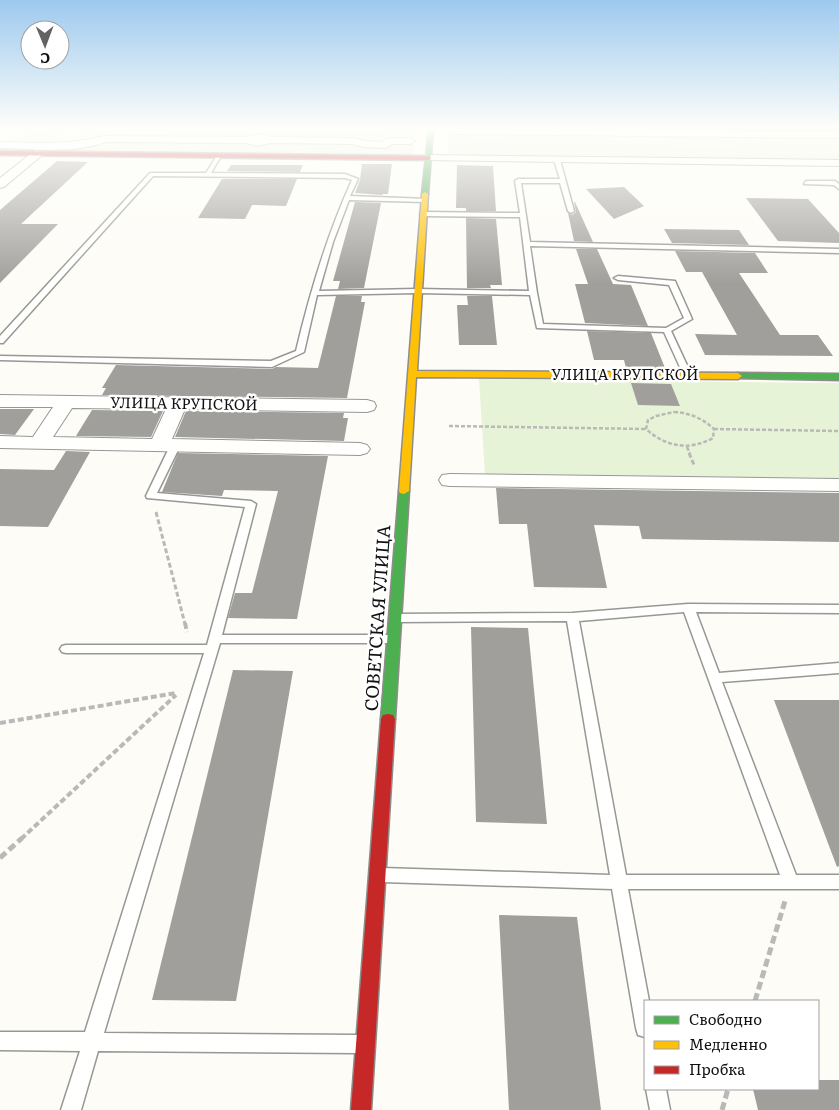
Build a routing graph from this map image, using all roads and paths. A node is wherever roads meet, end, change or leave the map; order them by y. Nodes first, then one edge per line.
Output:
1 (146, 181) edge
2 (353, 181) edge
3 (426, 181) edge
4 (562, 181) joint
5 (806, 183) dead end
6 (839, 187) edge
7 (346, 198) junction
8 (424, 200) junction
9 (571, 211) dead end
10 (423, 214) junction
11 (523, 215) junction
12 (527, 244) junction
13 (839, 251) edge
14 (618, 278) dead end
15 (417, 291) junction
16 (313, 293) junction
17 (533, 293) junction
18 (667, 330) junction
19 (0, 341) edge
20 (0, 358) edge
21 (412, 374) junction
22 (688, 376) junction
23 (839, 377) edge
24 (0, 401) edge
25 (66, 402) junction
26 (178, 404) junction
27 (367, 406) dead end
28 (449, 426) dead end
29 (646, 429) junction
30 (714, 429) junction
31 (839, 431) edge
32 (0, 442) edge
33 (39, 443) junction
34 (167, 446) junction
35 (360, 450) dead end
36 (450, 480) dead end
37 (839, 485) edge
38 (151, 496) junction
39 (688, 608) junction
40 (839, 609) edge
41 (572, 617) junction
42 (395, 618) junction
43 (394, 639) junction
44 (213, 644) junction
45 (66, 649) dead end
46 (192, 649) junction
47 (839, 668) edge
48 (713, 678) junction
49 (0, 724) edge
50 (0, 858) edge
51 (378, 875) junction
52 (619, 882) junction
53 (791, 882) junction
54 (839, 882) edge
55 (755, 1000) edge
56 (644, 1022) edge
57 (0, 1041) edge
58 (92, 1042) junction
59 (366, 1044) junction
60 (656, 1090) edge
61 (728, 1090) edge
62 (71, 1110) edge
63 (361, 1110) edge
64 (660, 1110) edge
65 (722, 1110) edge

1 - 19 lane
2 - 7 lane
3 - 8 main road, СОВЕТСКАЯ УЛИЦА
4 - 9 lane
4 - 11 lane
5 - 6 lane
7 - 8 lane
7 - 16 lane
8 - 10 main road, СОВЕТСКАЯ УЛИЦА
10 - 11 lane
10 - 15 main road, СОВЕТСКАЯ УЛИЦА
11 - 12 lane
12 - 13 lane
12 - 17 lane
14 - 18 lane
15 - 16 lane
15 - 17 lane
15 - 21 main road, СОВЕТСКАЯ УЛИЦА
16 - 20 lane
17 - 18 lane
18 - 22 lane
21 - 22 main road, УЛИЦА КРУПСКОЙ
21 - 42 main road, СОВЕТСКАЯ УЛИЦА
22 - 23 main road, УЛИЦА КРУПСКОЙ
24 - 25 street, УЛИЦА КРУПСКОЙ
25 - 26 street, УЛИЦА КРУПСКОЙ
25 - 33 street
26 - 27 street, УЛИЦА КРУПСКОЙ
26 - 34 street
28 - 29 path
29 - 30 path
29 - 30 path
30 - 31 path
32 - 33 street
33 - 34 street
34 - 35 street
34 - 38 lane
36 - 37 street
38 - 44 lane
38 - 46 path
39 - 40 lane
39 - 41 lane
39 - 48 lane
41 - 42 lane
41 - 52 lane
42 - 43 main road, СОВЕТСКАЯ УЛИЦА
43 - 44 lane
43 - 51 main road, СОВЕТСКАЯ УЛИЦА
44 - 46 lane
44 - 58 lane
45 - 46 lane
47 - 48 lane
48 - 53 lane
49 - 50 path
51 - 52 lane
51 - 59 main road, СОВЕТСКАЯ УЛИЦА
52 - 53 lane
52 - 56 lane
53 - 54 lane
53 - 55 path
57 - 58 lane
58 - 59 lane
58 - 62 lane
59 - 63 main road, СОВЕТСКАЯ УЛИЦА
60 - 64 lane
61 - 65 path

